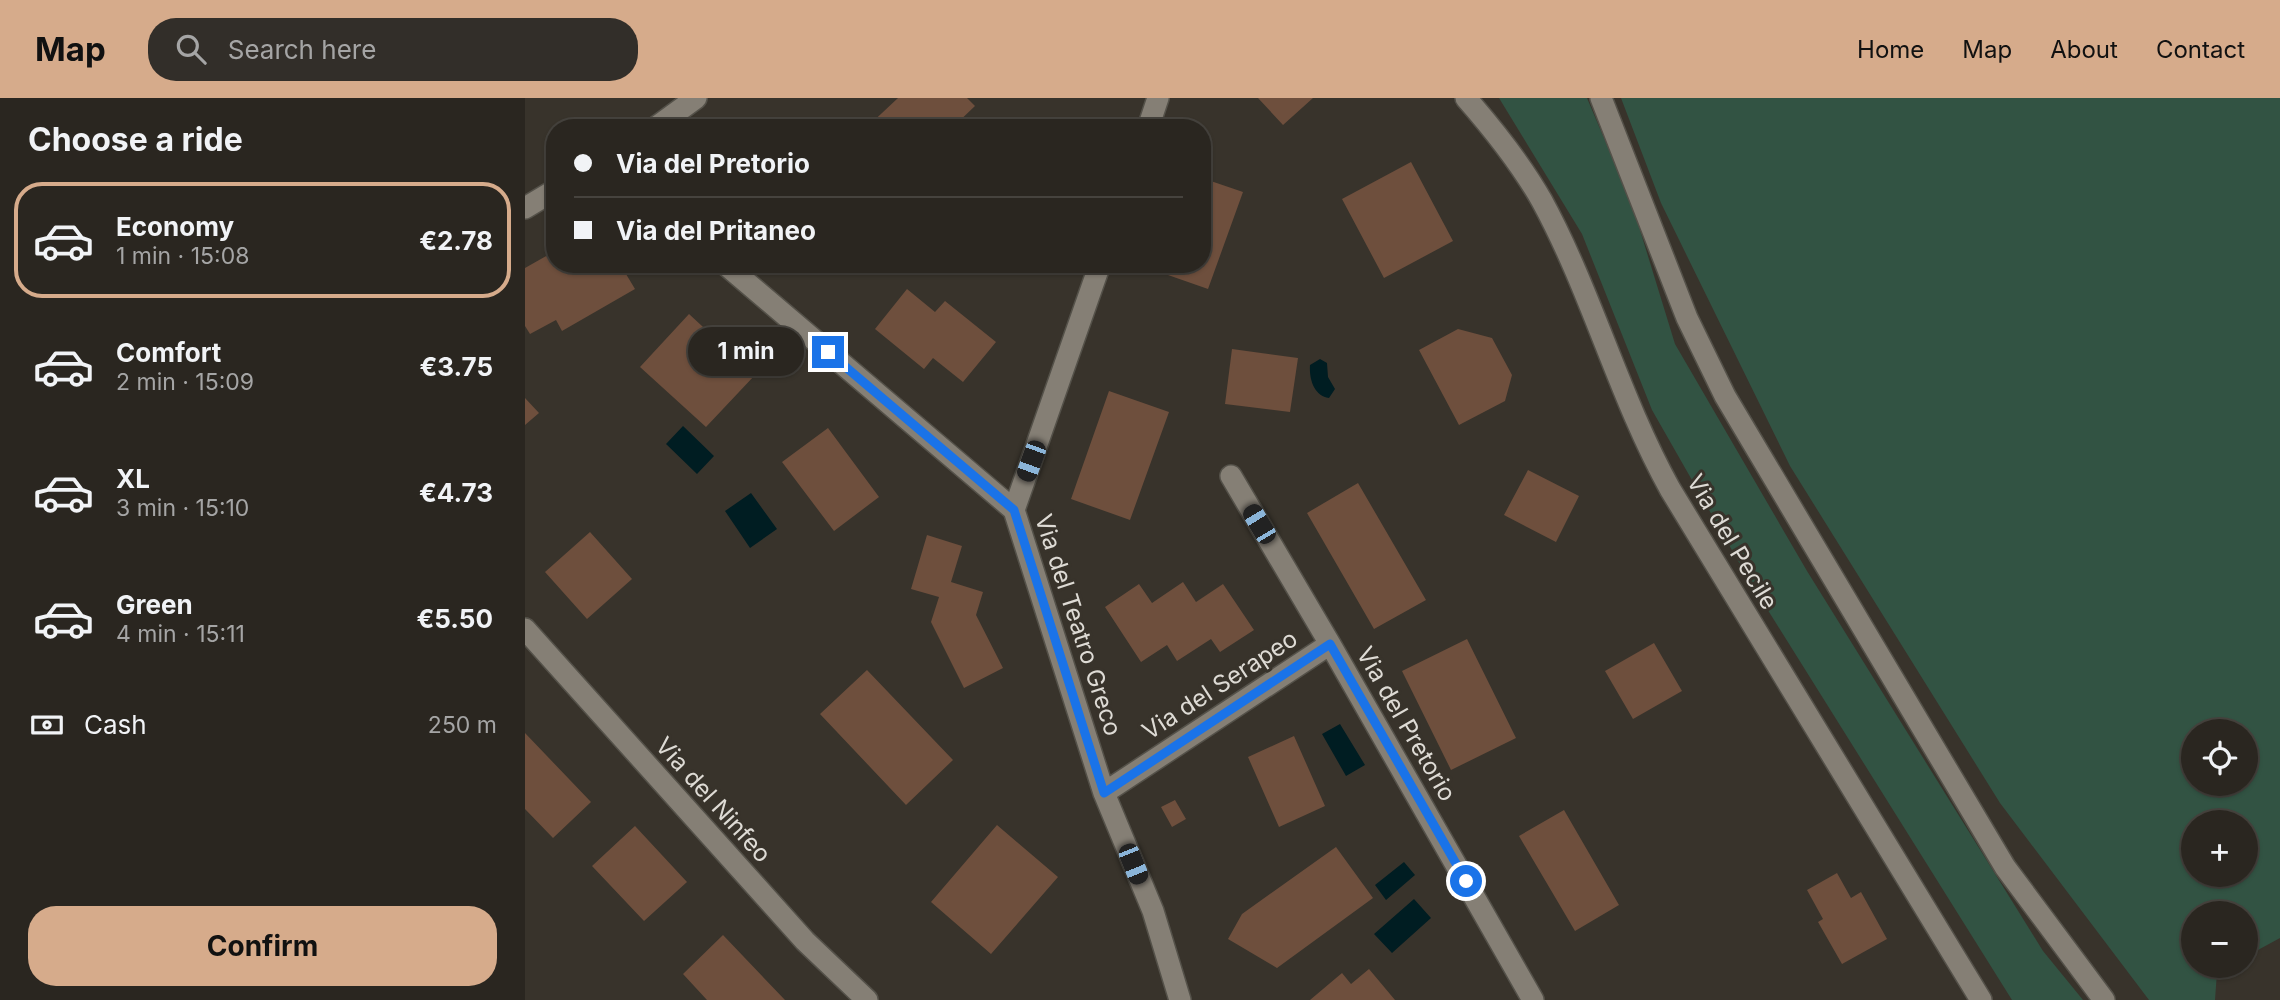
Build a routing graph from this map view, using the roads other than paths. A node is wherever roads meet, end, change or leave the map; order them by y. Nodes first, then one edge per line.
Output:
1 (696, 98) edge
2 (1158, 98) edge
3 (1466, 98) edge
4 (1601, 98) edge
5 (667, 119) edge
6 (1151, 119) edge
7 (546, 195) edge
8 (525, 208) edge
9 (736, 273) edge
10 (1097, 273) edge
11 (1231, 477) dead end
12 (1014, 510) junction
13 (525, 629) edge
14 (1330, 644) junction
15 (1104, 793) junction
16 (867, 1000) edge
17 (1180, 1000) edge
18 (1533, 1000) edge
19 (1981, 1000) edge
20 (2104, 1000) edge

1 - 5 street
2 - 6 street
3 - 19 street, Via del Pecile
4 - 20 street
7 - 8 street
9 - 12 street
10 - 12 street, Via del Teatro Greco
11 - 14 street, Via del Pretorio
12 - 15 street, Via del Teatro Greco
13 - 16 street, Via del Ninfeo
14 - 15 street, Via del Serapeo
14 - 18 street, Via del Pretorio
15 - 17 street, Via del Teatro Greco

